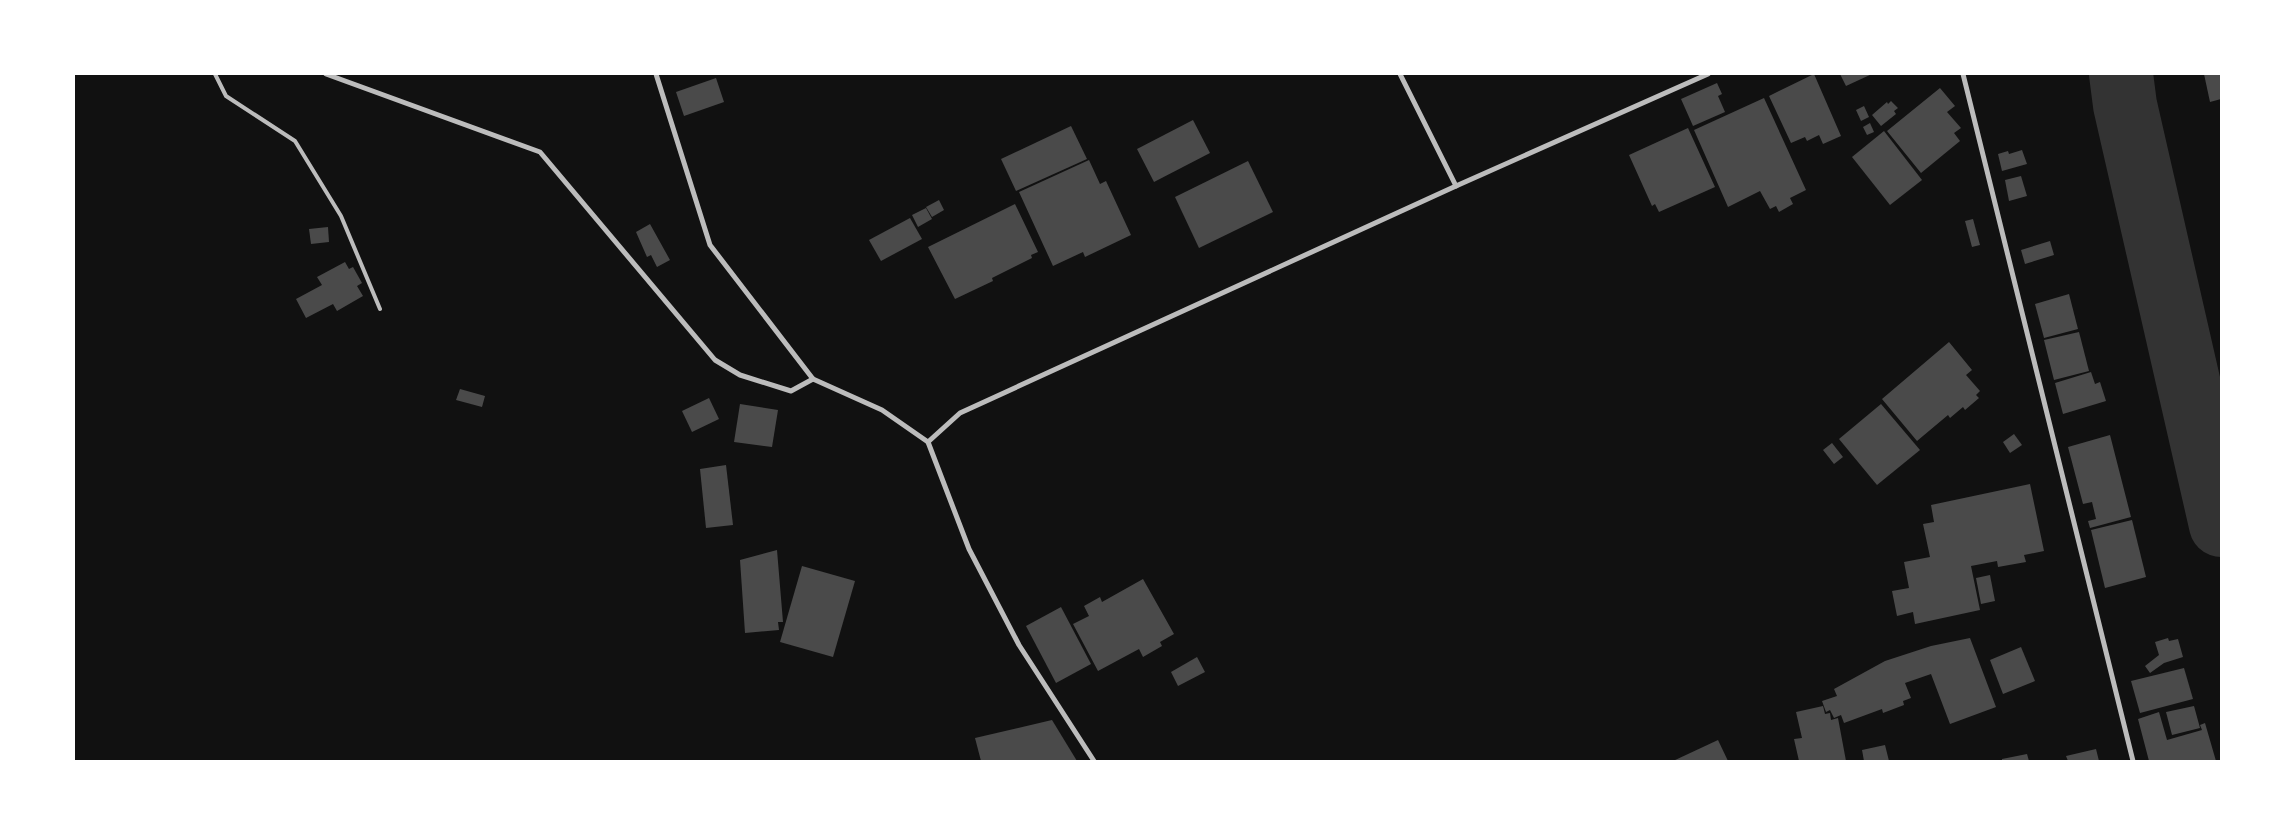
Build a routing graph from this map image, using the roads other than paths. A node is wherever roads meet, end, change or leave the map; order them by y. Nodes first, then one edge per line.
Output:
1 (215, 74) edge
2 (326, 74) edge
3 (656, 74) edge
4 (1400, 74) edge
5 (1708, 74) edge
6 (1962, 74) edge
7 (1456, 186) junction
8 (380, 309) dead end
9 (813, 379) junction
10 (928, 442) junction
11 (1094, 761) edge
12 (2133, 761) edge

1 - 8 lane
2 - 9 street
3 - 9 street
4 - 7 street
5 - 7 street
6 - 12 street
7 - 10 street
9 - 10 street
10 - 11 street

